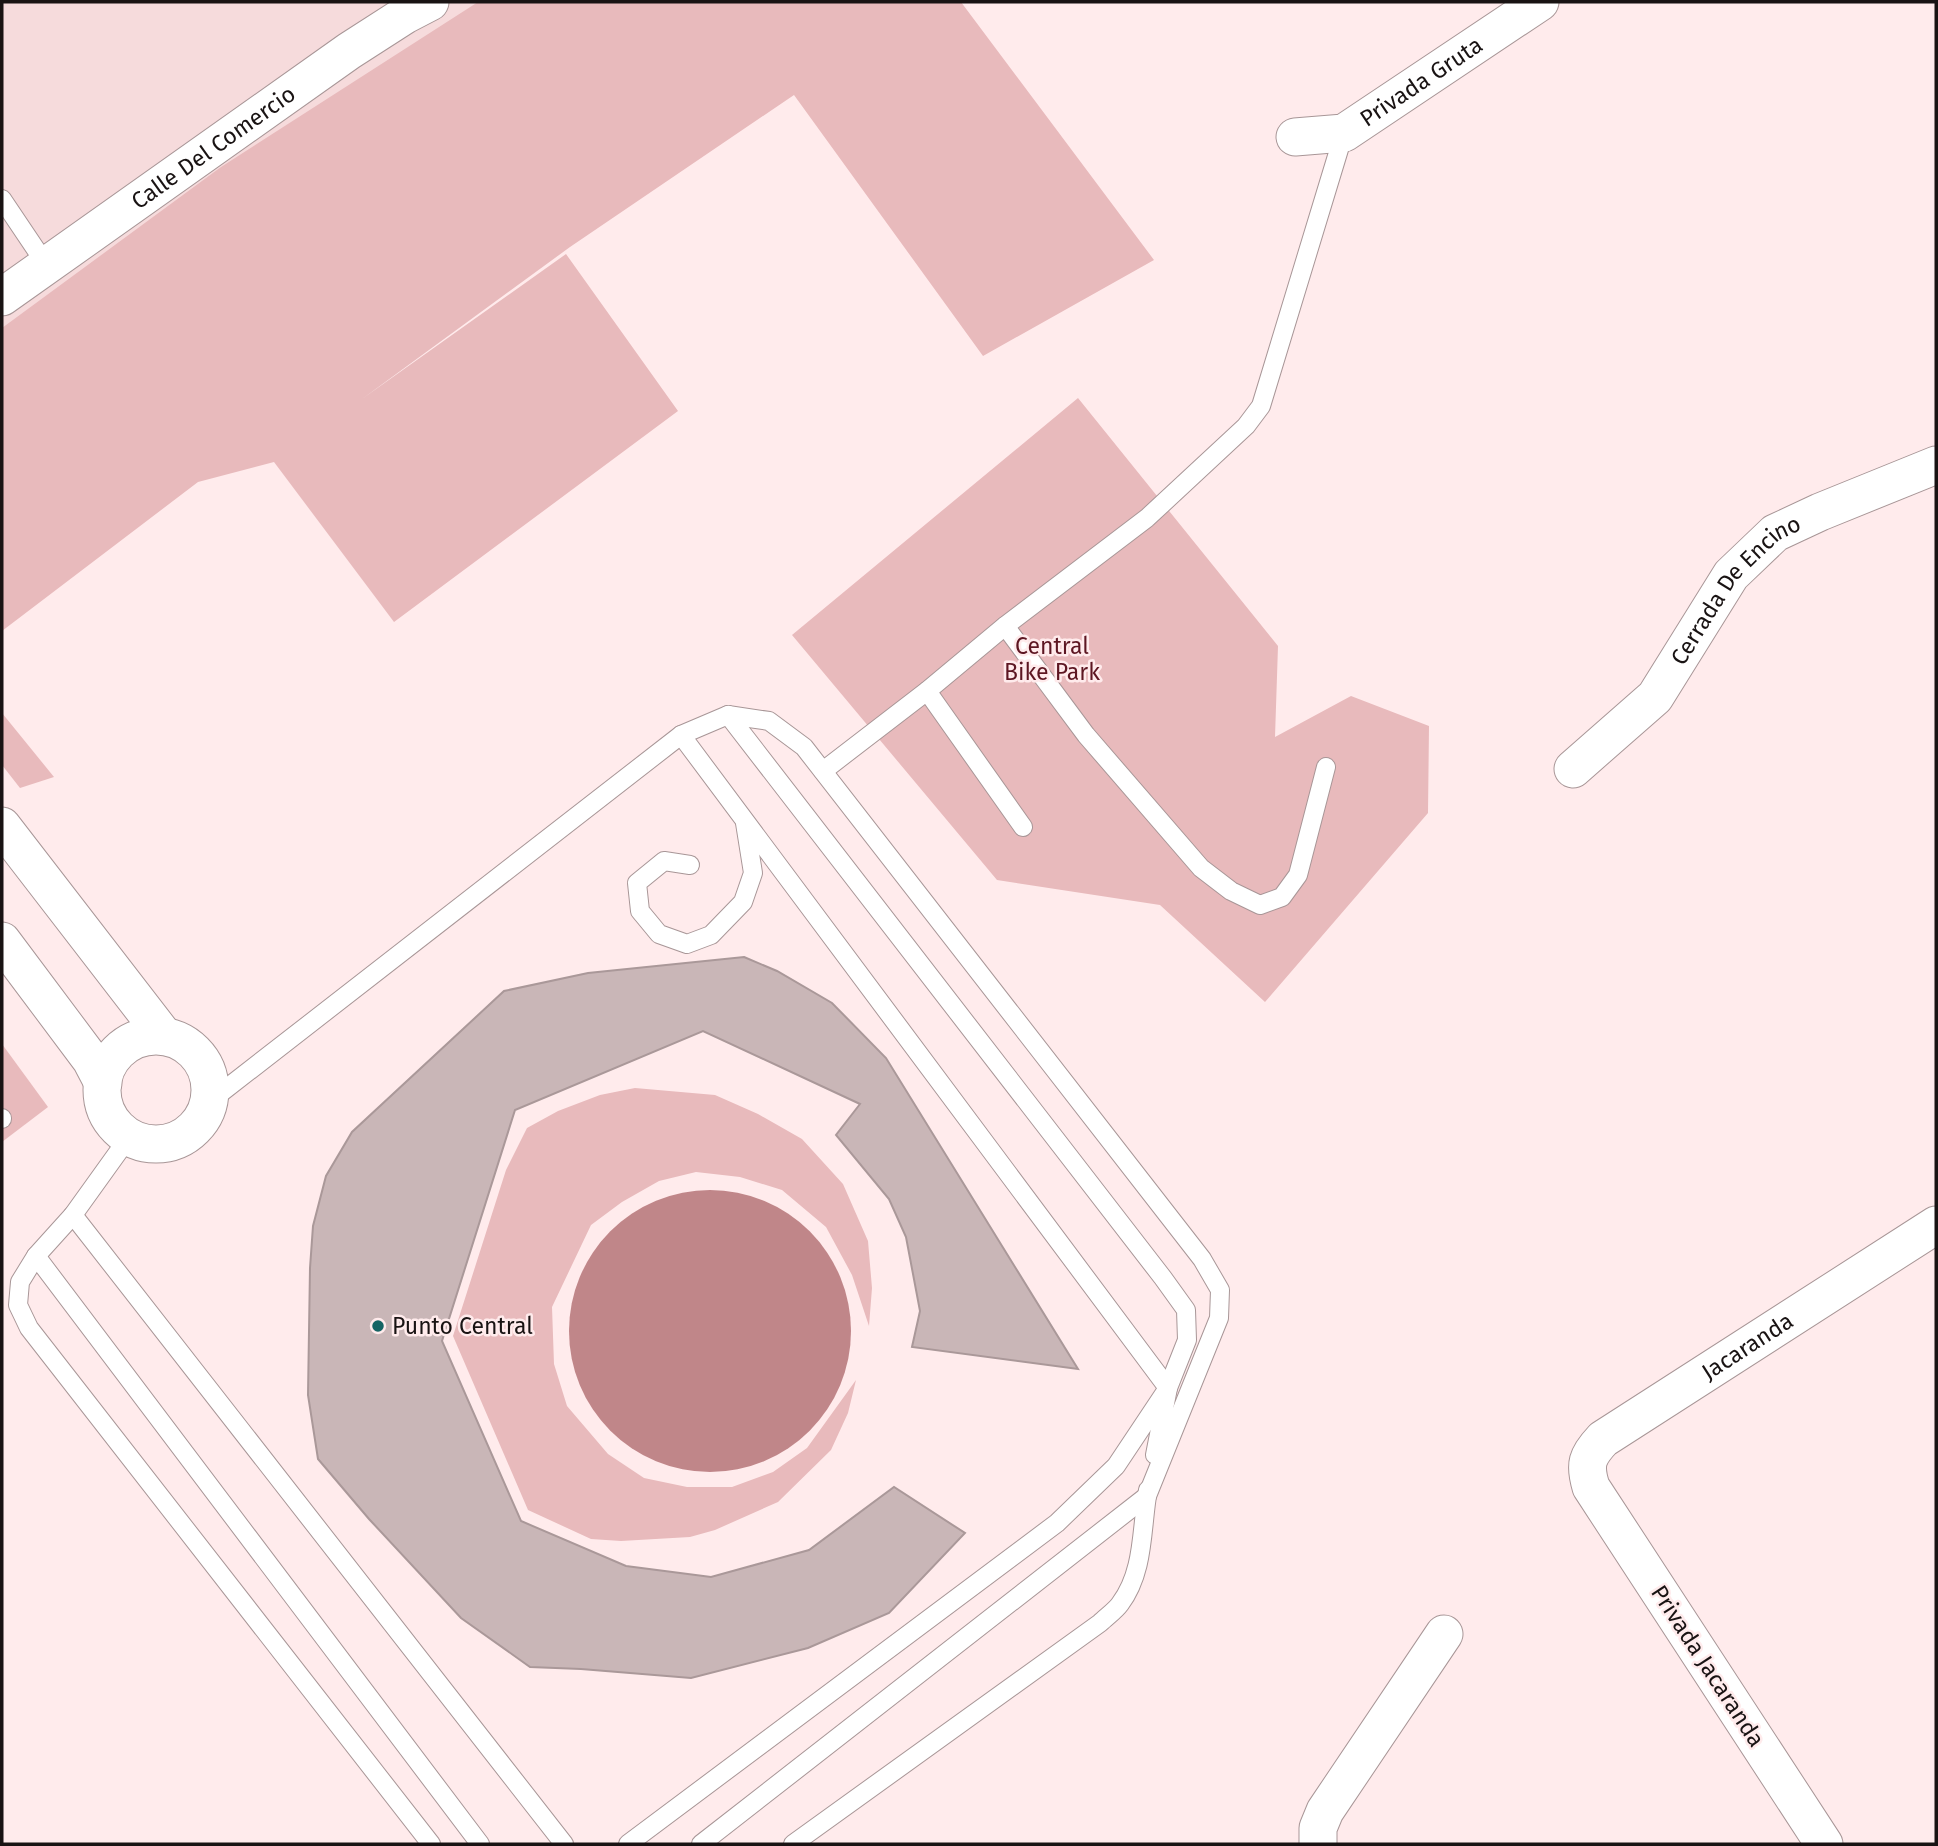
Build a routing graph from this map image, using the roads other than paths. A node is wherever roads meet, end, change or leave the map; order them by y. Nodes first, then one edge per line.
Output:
1 (1540, 2) edge
2 (411, 6) edge
3 (1344, 133) junction
4 (1295, 137) dead end
5 (2, 199) edge
6 (47, 266) junction
7 (2, 297) edge
8 (1936, 465) edge
9 (1005, 626) junction
10 (927, 691) junction
11 (727, 715) junction
12 (681, 735) junction
13 (1326, 767) dead end
14 (1573, 769) dead end
15 (823, 771) junction
16 (745, 820) junction
17 (2, 826) edge
18 (1023, 827) dead end
19 (690, 865) dead end
20 (2, 941) edge
21 (164, 1036) junction
22 (103, 1083) junction
23 (209, 1102) junction
24 (129, 1137) junction
25 (74, 1215) junction
26 (1936, 1225) edge
27 (36, 1256) junction
28 (1168, 1388) junction
29 (1591, 1487) joint
30 (1147, 1496) junction
31 (1444, 1634) dead end
32 (431, 1844) edge
33 (480, 1844) edge
34 (564, 1844) edge
35 (628, 1844) edge
36 (701, 1844) edge
37 (793, 1844) edge
38 (1318, 1844) edge
39 (1824, 1844) edge

1 - 3 street, Privada Gruta
2 - 6 street, Calle Del Comercio
3 - 4 street, Privada Gruta
3 - 9 lane
5 - 6 lane
6 - 7 street, Calle Del Comercio
8 - 14 street, Cerrada De Encino
9 - 10 lane
9 - 13 lane
10 - 15 lane
10 - 18 lane
11 - 12 lane
11 - 15 lane
11 - 28 lane
12 - 16 lane
12 - 23 lane
15 - 30 lane
16 - 19 lane
16 - 28 lane
17 - 21 street
20 - 22 street
21 - 22 street
21 - 23 street
22 - 24 street
23 - 24 street
24 - 25 lane
25 - 27 lane
25 - 34 lane
26 - 29 street, Jacaranda
27 - 32 lane
27 - 33 lane
28 - 30 lane
28 - 35 lane
29 - 39 street, Privada Jacaranda
30 - 36 lane
30 - 37 lane
31 - 38 street

